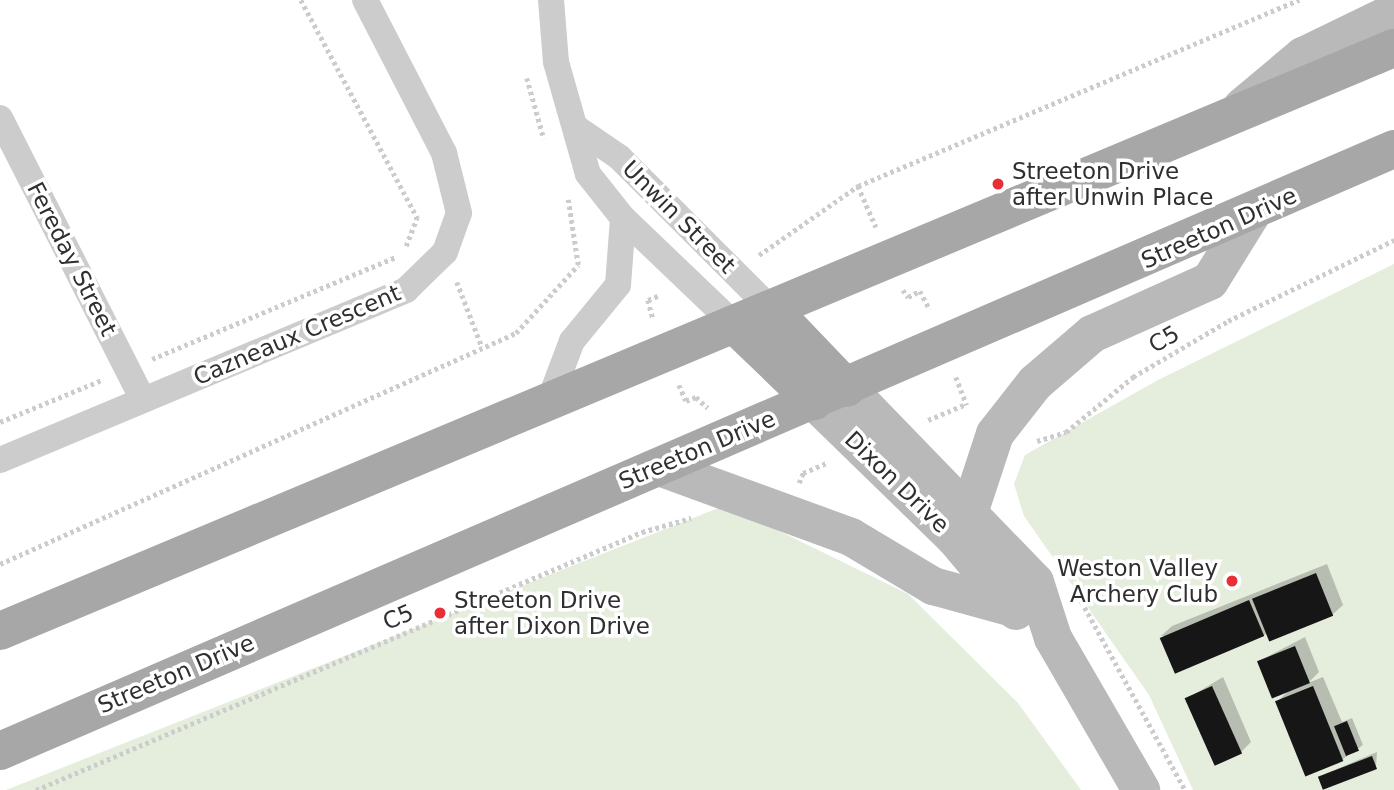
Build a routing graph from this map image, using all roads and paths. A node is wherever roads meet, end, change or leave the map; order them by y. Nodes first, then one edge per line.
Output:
1 (301, 0) edge
2 (365, 0) edge
3 (551, 0) edge
4 (1299, 0) edge
5 (1394, 12) edge
6 (1394, 48) edge
7 (0, 118) edge
8 (1230, 118) junction
9 (578, 129) junction
10 (1394, 149) edge
11 (1251, 215) junction
12 (417, 218) junction
13 (623, 218) junction
14 (1394, 240) edge
15 (445, 253) junction
16 (760, 255) dead end
17 (578, 265) dead end
18 (900, 285) dead end
19 (648, 300) dead end
20 (928, 306) dead end
21 (774, 312) junction
22 (655, 326) dead end
23 (737, 327) junction
24 (482, 347) junction
25 (127, 369) junction
26 (681, 389) dead end
27 (831, 394) junction
28 (143, 400) junction
29 (966, 404) dead end
30 (705, 405) dead end
31 (547, 407) junction
32 (0, 422) edge
33 (995, 434) junction
34 (0, 460) edge
35 (659, 467) junction
36 (970, 510) junction
37 (702, 518) dead end
38 (0, 564) edge
39 (1069, 583) dead end
40 (1010, 607) junction
41 (0, 631) edge
42 (1053, 638) junction
43 (0, 751) edge
44 (36, 790) edge
45 (1141, 790) edge
46 (1185, 790) edge

1 - 12 path
2 - 15 street, Cazneaux Crescent
3 - 9 street, Unwin Street
4 - 16 path
5 - 8 main road
6 - 8 main road
7 - 25 street, Fereday Street
8 - 21 main road
9 - 13 street, Unwin Street
9 - 21 street, Unwin Street
10 - 11 main road, Streeton Drive
11 - 27 main road, Streeton Drive
11 - 33 main road
12 - 15 path
12 - 25 path
13 - 23 street, Unwin Street
13 - 31 street, Unwin Street
14 - 33 path, C5
15 - 24 path
15 - 28 street, Cazneaux Crescent
17 - 24 path
18 - 20 path
19 - 22 path
21 - 23 main road
21 - 27 main road, Dixon Drive
23 - 27 main road, Dixon Drive
23 - 31 main road
24 - 38 path
25 - 28 street, Fereday Street
25 - 32 path
26 - 30 path
27 - 35 main road, Streeton Drive
27 - 36 main road, Dixon Drive
27 - 40 main road, Dixon Drive
28 - 34 street, Cazneaux Crescent
29 - 33 path, C5
31 - 41 main road
33 - 36 main road
35 - 40 main road
35 - 43 main road, Streeton Drive
36 - 42 main road, Dixon Drive
37 - 44 path, C5
39 - 46 path
40 - 42 main road, Dixon Drive
42 - 45 main road, Dixon Drive

